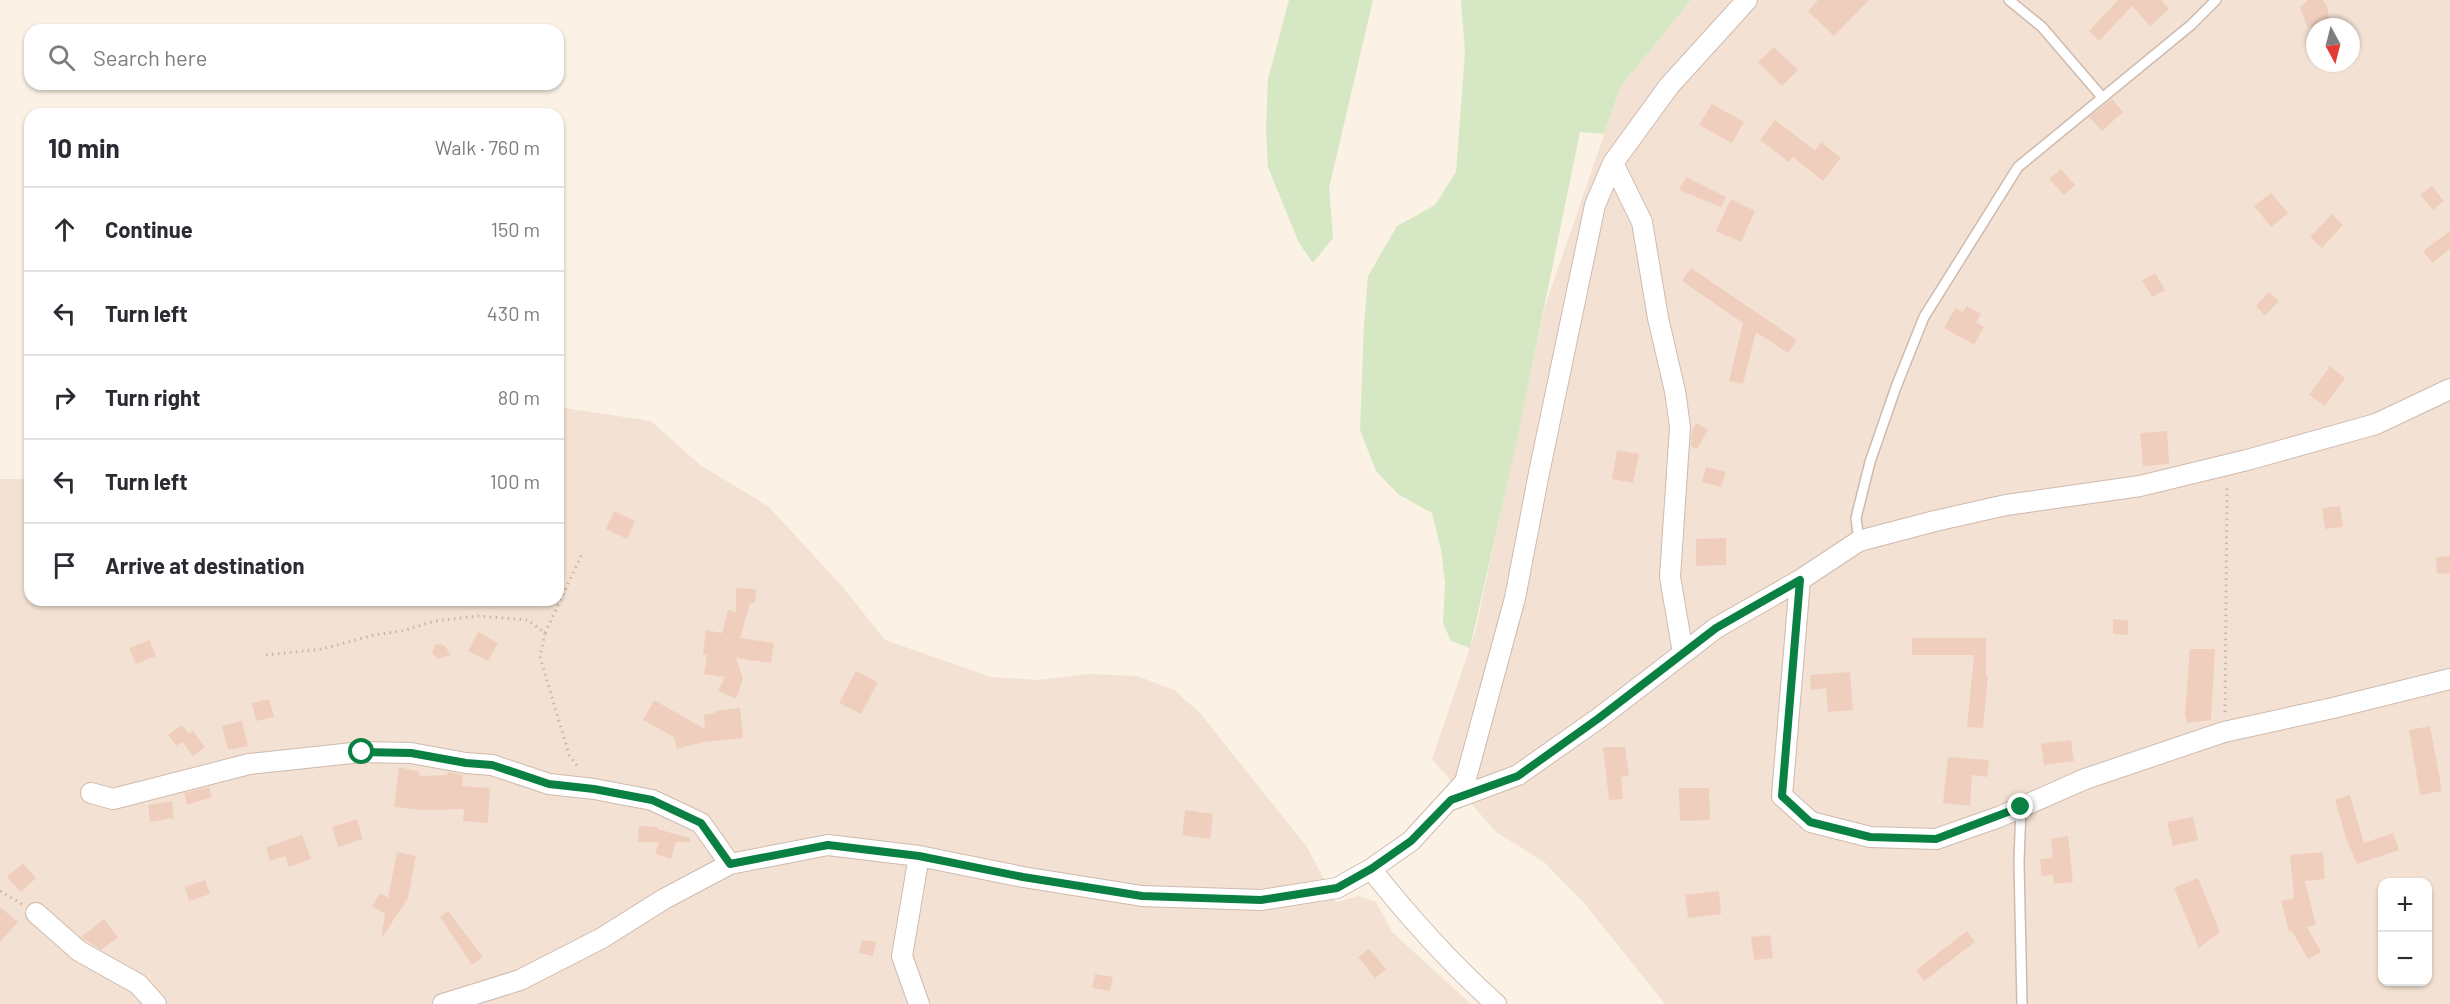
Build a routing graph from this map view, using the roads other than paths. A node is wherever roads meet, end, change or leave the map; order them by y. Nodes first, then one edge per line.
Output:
1 (1747, 0) edge
2 (2009, 0) edge
3 (2216, 0) edge
4 (2102, 97) junction
5 (1613, 163) junction
6 (2450, 389) edge
7 (1859, 541) junction
8 (1800, 580) junction
9 (1683, 653) junction
10 (2450, 679) edge
11 (91, 793) dead end
12 (1451, 800) junction
13 (2021, 807) junction
14 (919, 856) junction
15 (730, 864) junction
16 (1371, 869) junction
17 (36, 913) road end
18 (156, 1004) edge
19 (443, 1004) edge
20 (919, 1004) edge
21 (1496, 1004) edge
22 (2022, 1004) edge

1 - 5 street
2 - 4 lane
3 - 4 lane
4 - 7 lane
5 - 9 street
5 - 12 street
6 - 7 street
7 - 8 street
8 - 9 street
8 - 13 street
9 - 12 street
10 - 13 street
11 - 15 street
12 - 16 street
13 - 22 lane
14 - 15 street
14 - 16 street
14 - 20 street
15 - 19 street
16 - 21 street
17 - 18 street

